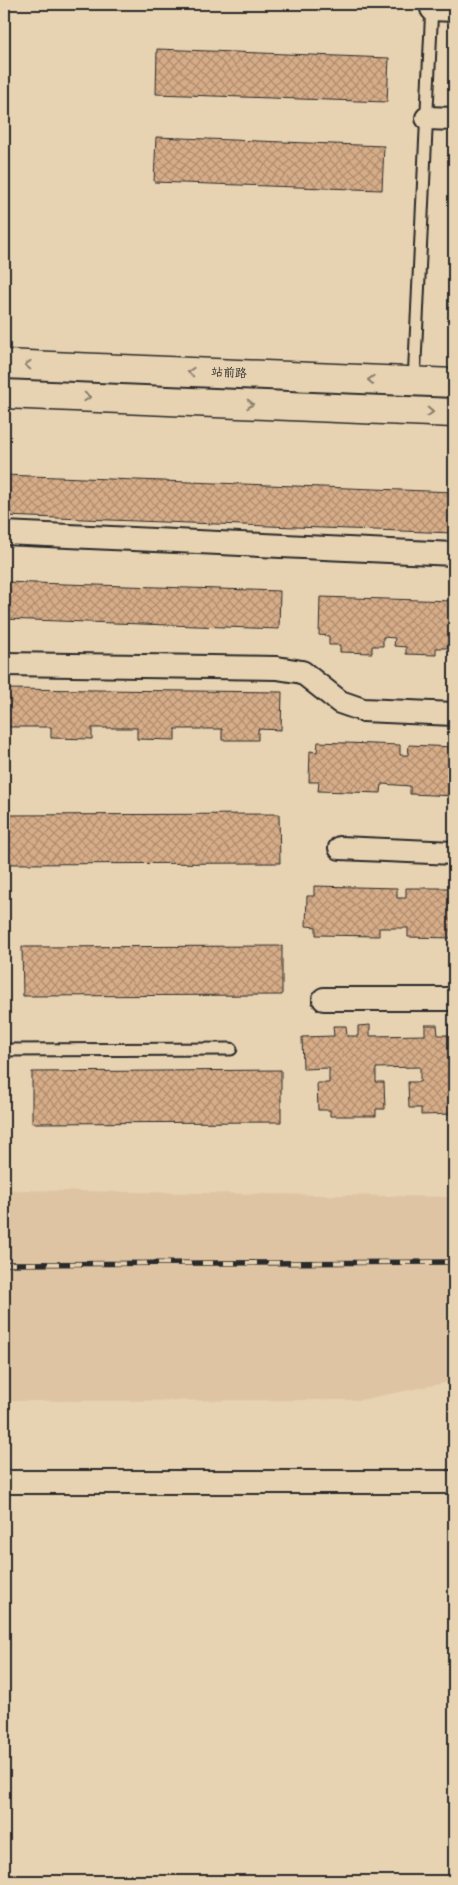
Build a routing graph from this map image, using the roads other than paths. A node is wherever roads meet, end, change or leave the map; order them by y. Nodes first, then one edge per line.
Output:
1 (432, 7) edge
2 (454, 10) edge
3 (427, 118) junction
4 (454, 118) edge
5 (4, 364) edge
6 (414, 382) junction
7 (454, 383) edge
8 (4, 394) edge
9 (454, 413) edge
10 (4, 533) edge
11 (454, 554) edge
12 (4, 664) edge
13 (454, 714) edge
14 (340, 848) dead end
15 (454, 854) edge
16 (324, 999) dead end
17 (454, 999) edge
18 (231, 1049) dead end
19 (4, 1050) edge
20 (4, 1482) edge
21 (454, 1482) edge

1 - 2 street
1 - 3 lane
3 - 4 street
3 - 6 lane
6 -> 5 street, 站前路
6 - 7 street, 站前路
8 -> 9 street
10 - 11 street
12 - 13 street
14 - 15 street
16 - 17 street
18 - 19 lane
20 - 21 street

